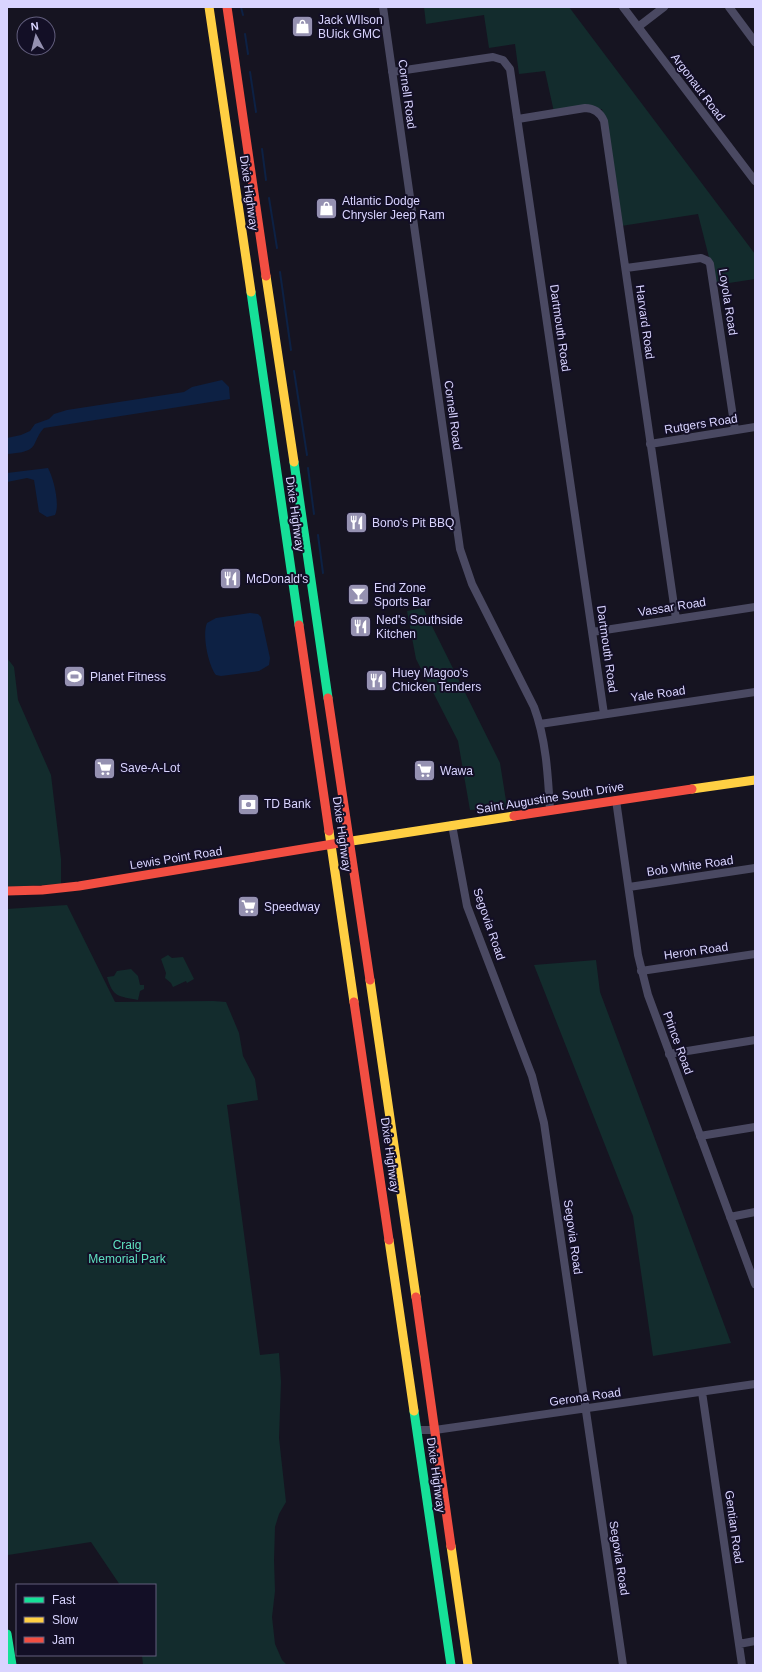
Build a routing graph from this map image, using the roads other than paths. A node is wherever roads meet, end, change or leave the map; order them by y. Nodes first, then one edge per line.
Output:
1 (210, 7) edge
2 (227, 7) edge
3 (383, 7) edge
4 (623, 7) edge
5 (664, 7) edge
6 (729, 7) edge
7 (638, 27) junction
8 (230, 28) junction
9 (213, 30) junction
10 (755, 42) edge
11 (392, 72) junction
12 (518, 119) junction
13 (755, 181) edge
14 (256, 201) junction
15 (238, 204) junction
16 (626, 268) junction
17 (755, 427) edge
18 (735, 430) junction
19 (650, 444) junction
20 (294, 527) junction
21 (755, 607) edge
22 (676, 619) junction
23 (592, 632) junction
24 (755, 692) edge
25 (604, 714) junction
26 (540, 724) junction
27 (755, 780) edge
28 (616, 800) junction
29 (550, 810) junction
30 (452, 825) junction
31 (348, 842) junction
32 (331, 844) junction
33 (755, 868) edge
34 (629, 887) junction
35 (7, 891) edge
36 (755, 954) edge
37 (641, 971) junction
38 (755, 1040) edge
39 (669, 1054) junction
40 (755, 1127) edge
41 (700, 1136) junction
42 (394, 1150) junction
43 (377, 1152) junction
44 (755, 1212) edge
45 (730, 1216) junction
46 (755, 1284) edge
47 (755, 1384) edge
48 (702, 1392) junction
49 (585, 1408) junction
50 (418, 1430) junction
51 (435, 1430) junction
52 (459, 1607) junction
53 (443, 1608) junction
54 (7, 1634) edge
55 (755, 1641) edge
56 (738, 1644) junction
57 (12, 1665) edge
58 (451, 1665) edge
59 (468, 1665) edge
60 (623, 1665) edge
61 (742, 1665) edge

1 - 9 main road, Dixie Highway
2 - 8 main road, Dixie Highway
3 - 11 street, Cornell Road
4 - 7 street, Argonaut Road
5 - 7 street
6 - 10 street
7 - 13 street, Argonaut Road
8 - 9 main road
8 - 14 main road, Dixie Highway
9 - 15 main road, Dixie Highway
11 - 12 street, Dartmouth Road
11 - 26 street, Cornell Road
12 - 16 street, Harvard Road
12 - 23 street, Dartmouth Road
14 - 15 street
14 - 20 main road, Dixie Highway
15 - 20 main road, Dixie Highway
16 - 18 street, Loyola Road
16 - 19 street, Harvard Road
17 - 18 street, Rutgers Road
18 - 19 street, Rutgers Road
19 - 22 street, Harvard Road
20 - 31 main road, Dixie Highway
20 - 32 main road, Dixie Highway
21 - 22 street, Vassar Road
22 - 23 street, Vassar Road
23 - 25 street, Dartmouth Road
24 - 25 street, Yale Road
25 - 26 street, Yale Road
26 - 29 street, Cornell Road
27 - 28 main road, Saint Augustine South Drive
28 - 29 main road, Saint Augustine South Drive
28 - 34 street, Prince Road
29 - 30 main road, Saint Augustine South Drive
30 - 31 main road, Saint Augustine South Drive
30 - 49 street, Segovia Road
31 - 32 main road, Lewis Point Road
31 - 42 main road, Dixie Highway
32 - 35 main road, Lewis Point Road
32 - 43 main road, Dixie Highway
33 - 34 street, Bob White Road
34 - 37 street, Prince Road
36 - 37 street, Heron Road
37 - 39 street, Prince Road
38 - 39 street
39 - 41 street, Prince Road
40 - 41 street
41 - 45 street, Prince Road
42 - 43 main road
42 - 51 main road, Dixie Highway
43 - 50 main road, Dixie Highway
44 - 45 street
45 - 46 street, Prince Road
47 - 48 street, Gerona Road
48 - 49 street, Gerona Road
48 - 56 street, Gentian Road
49 - 51 street, Gerona Road
49 - 60 street, Segovia Road
50 - 51 street, Gerona Road
50 - 53 main road, Dixie Highway
51 - 52 main road, Dixie Highway
52 - 53 main road
52 - 59 main road, Dixie Highway
53 - 58 main road, Dixie Highway
54 - 57 main road
55 - 56 street
56 - 61 street, Gentian Road

